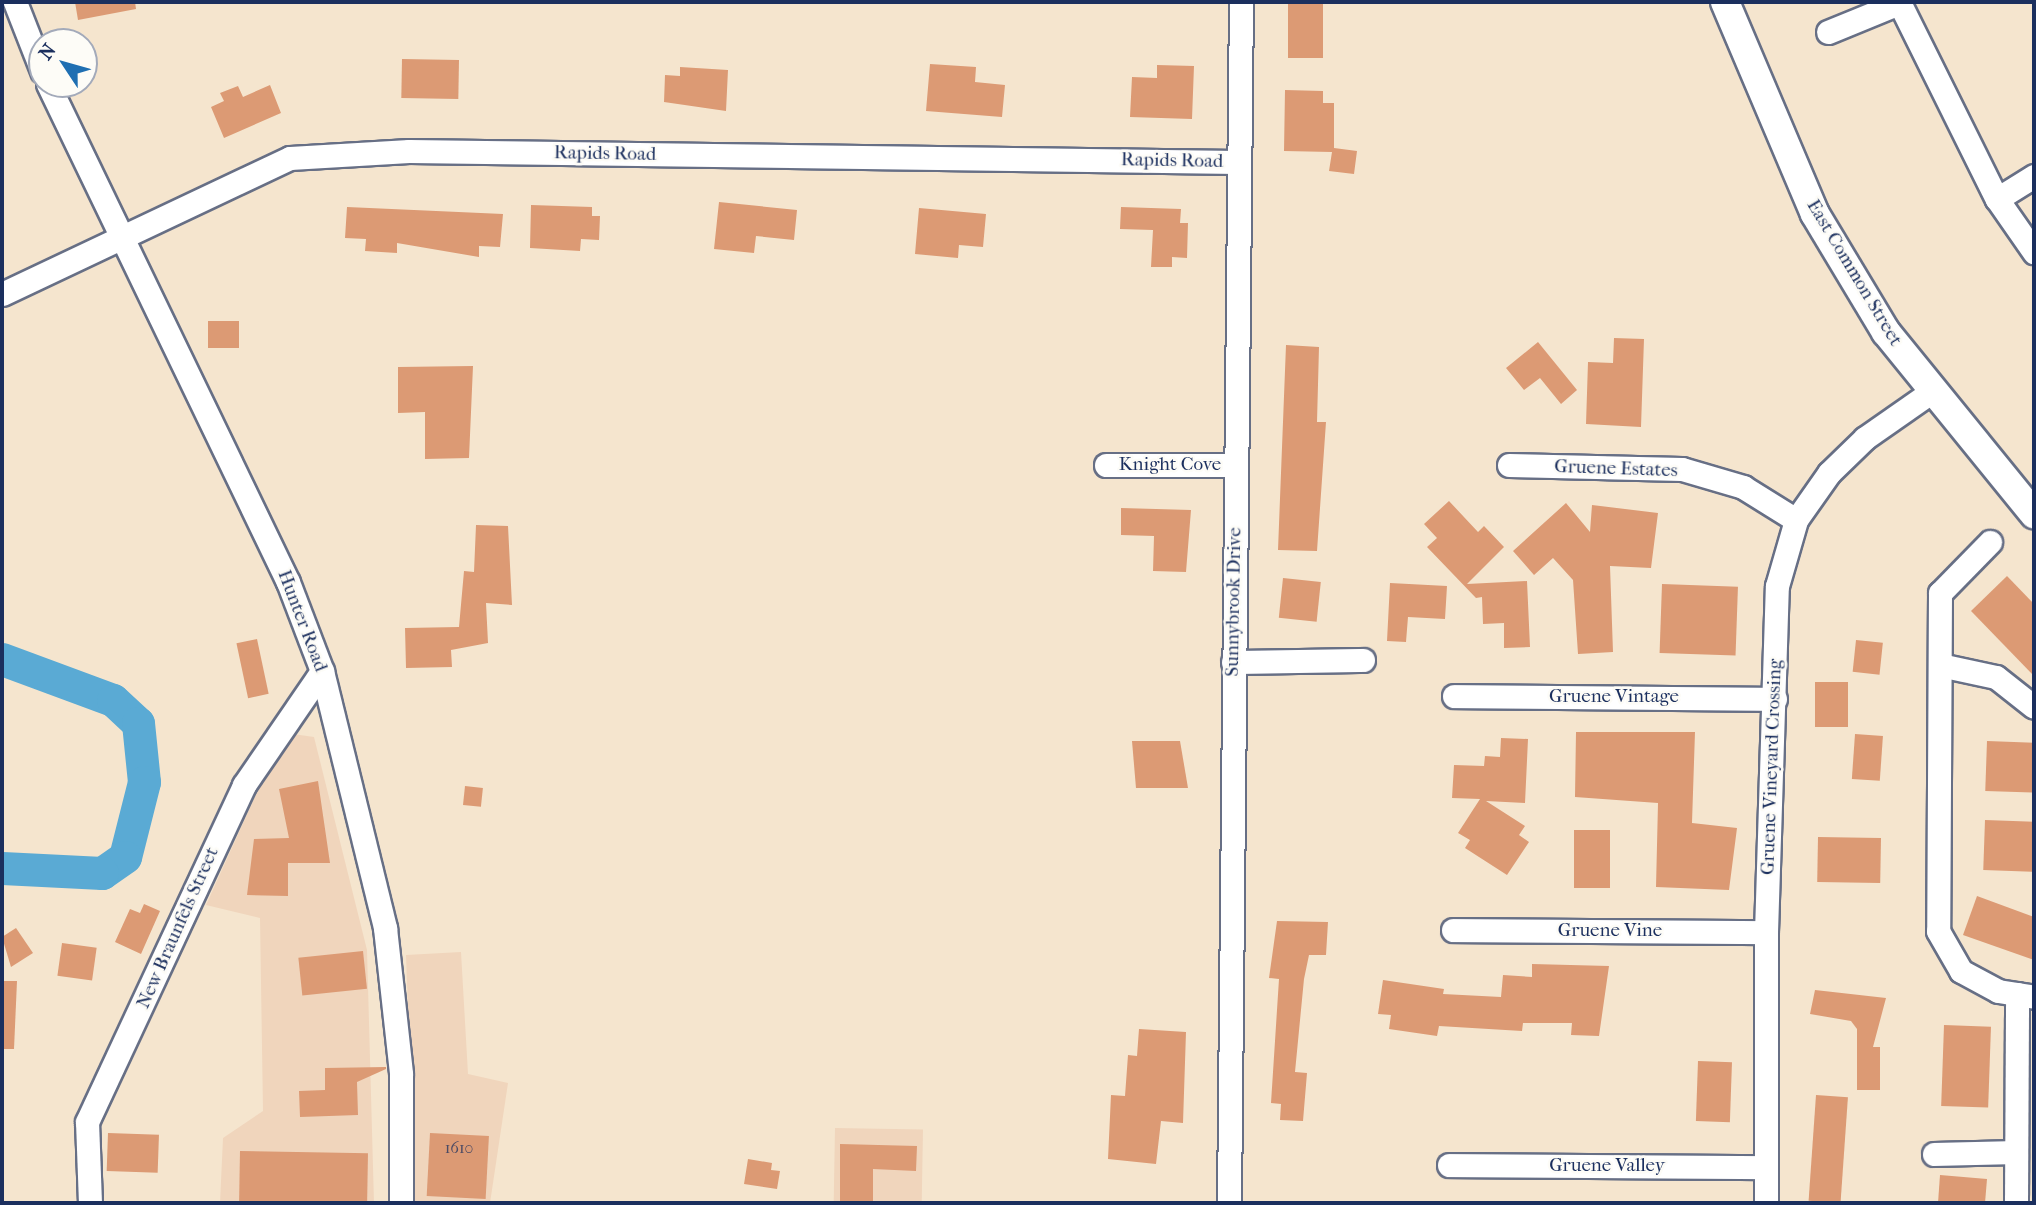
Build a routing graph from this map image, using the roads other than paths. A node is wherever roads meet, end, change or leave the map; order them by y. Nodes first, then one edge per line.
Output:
1 (15, 2) edge
2 (1241, 2) edge
3 (1725, 2) edge
4 (1900, 2) edge
5 (1828, 32) dead end
6 (28, 35) edge
7 (54, 98) edge
8 (1238, 162) junction
9 (2034, 176) edge
10 (1997, 199) junction
11 (120, 240) junction
12 (2034, 252) edge
13 (2, 294) edge
14 (1931, 393) junction
15 (1106, 465) dead end
16 (1509, 465) dead end
17 (1235, 466) junction
18 (2034, 514) edge
19 (1796, 520) junction
20 (1990, 542) dead end
21 (1363, 660) dead end
22 (1233, 662) junction
23 (1940, 665) junction
24 (322, 671) junction
25 (1454, 696) dead end
26 (1775, 699) junction
27 (2034, 707) edge
28 (1453, 930) dead end
29 (1766, 932) junction
30 (2025, 995) edge
31 (1934, 1154) dead end
32 (1449, 1165) dead end
33 (2022, 1166) edge
34 (1765, 1167) junction
35 (90, 1203) edge
36 (401, 1203) edge
37 (1229, 1203) edge
38 (1766, 1203) edge
39 (2017, 1203) edge

1 - 6 street
2 - 8 street, Sunnybrook Drive
3 - 14 main road, East Common Street
4 - 5 street
4 - 10 street
7 - 11 street, Hunter Road
8 - 11 street, Rapids Road
8 - 17 street, Sunnybrook Drive
9 - 10 street
10 - 12 street
11 - 13 street, Rapids Road
11 - 24 street, Hunter Road
14 - 18 main road, East Common Street
14 - 19 street, Gruene Vineyard Crossing
15 - 17 street, Knight Cove
16 - 19 street, Gruene Estates
17 - 22 street, Sunnybrook Drive
19 - 26 street, Gruene Vineyard Crossing
20 - 23 street
21 - 22 street
22 - 37 street, Sunnybrook Drive
23 - 27 street
23 - 30 street
24 - 35 street, New Braunfels Street
24 - 36 street, Hunter Road
25 - 26 street, Gruene Vintage
26 - 29 street, Gruene Vineyard Crossing
28 - 29 street, Gruene Vine
29 - 34 street, Gruene Vineyard Crossing
30 - 33 street
31 - 33 street
32 - 34 street, Gruene Valley
33 - 39 street
34 - 38 street, Gruene Vineyard Crossing

